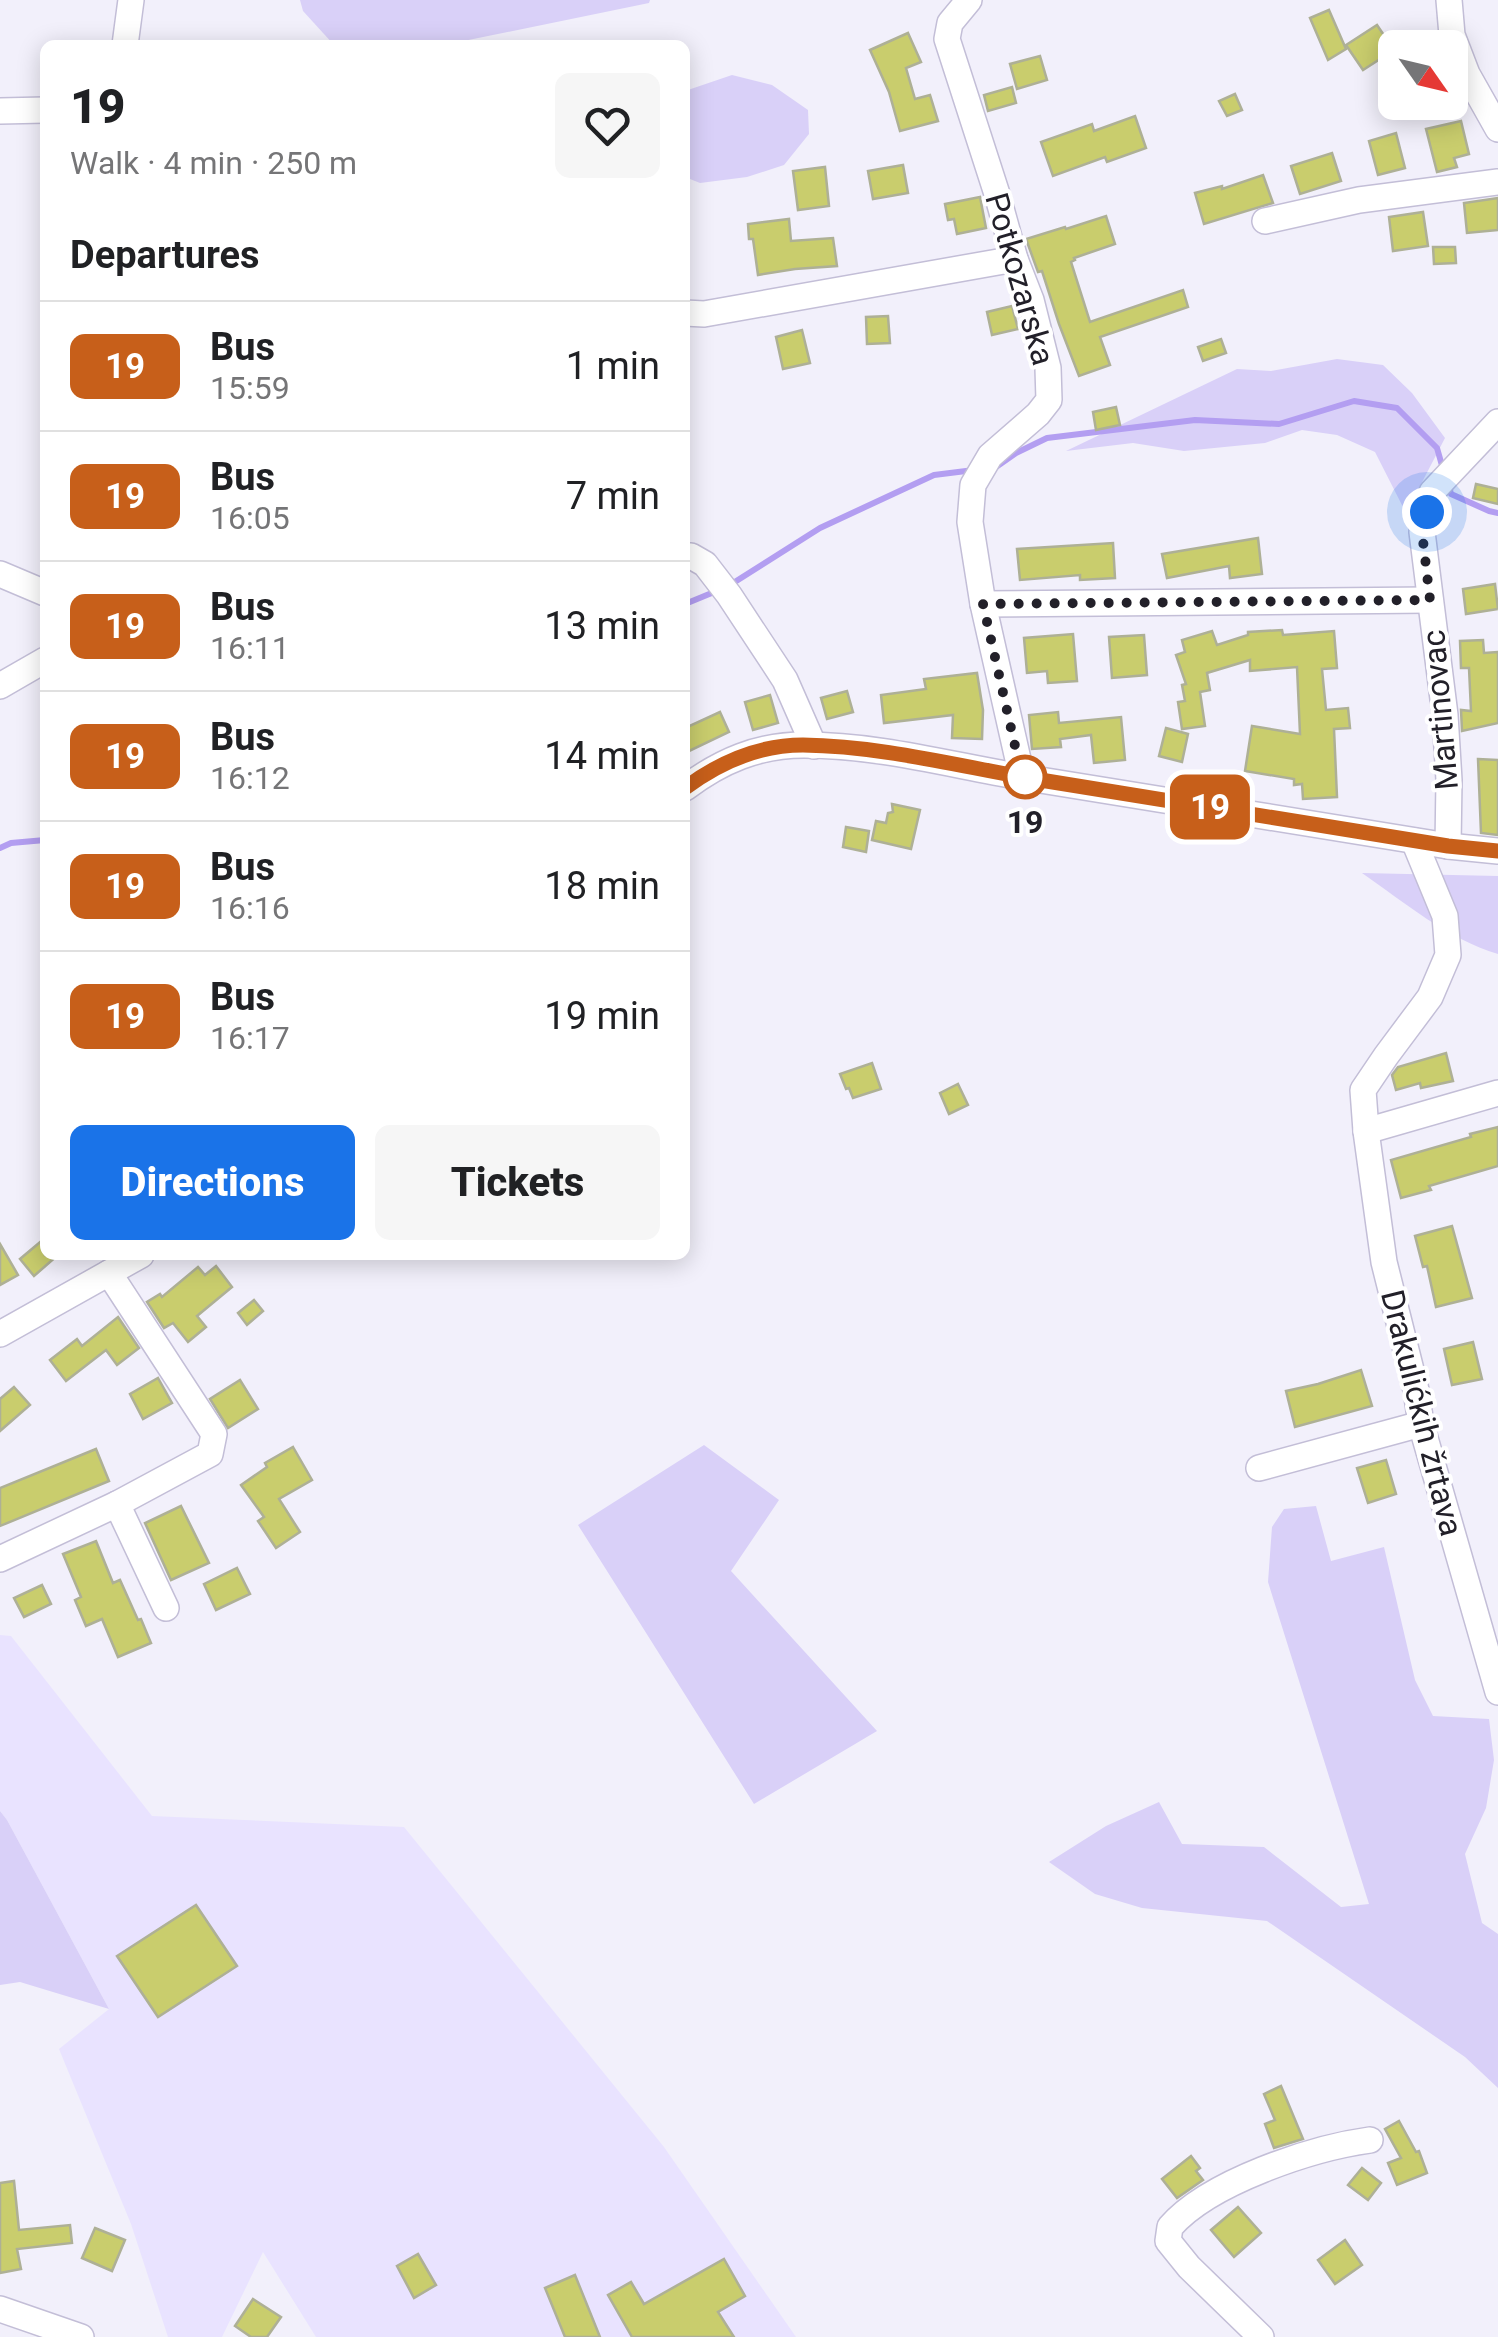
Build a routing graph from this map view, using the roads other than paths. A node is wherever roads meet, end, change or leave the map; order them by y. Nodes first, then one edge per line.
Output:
1 (131, 0) edge
2 (969, 0) edge
3 (1449, 0) edge
4 (126, 40) edge
5 (40, 110) edge
6 (0, 112) edge
7 (1497, 125) edge
8 (1498, 182) edge
9 (1264, 220) dead end
10 (1014, 259) junction
11 (690, 313) edge
12 (1498, 422) edge
13 (690, 556) edge
14 (0, 574) edge
15 (40, 590) edge
16 (1430, 600) junction
17 (983, 604) junction
18 (40, 663) edge
19 (0, 686) edge
20 (814, 746) junction
21 (1022, 777) junction
22 (690, 784) edge
23 (1414, 841) junction
24 (1448, 846) junction
25 (1498, 851) edge
26 (1498, 1093) edge
27 (1366, 1131) junction
28 (131, 1260) edge
29 (109, 1273) junction
30 (0, 1334) edge
31 (1422, 1424) junction
32 (1259, 1468) dead end
33 (117, 1504) junction
34 (0, 1559) edge
35 (166, 1608) dead end
36 (1498, 1692) edge
37 (1370, 2140) dead end
38 (3, 2315) edge
39 (81, 2337) edge
40 (1261, 2337) edge

1 - 4 street
2 - 10 street, Potkozarska
3 - 7 street
5 - 6 street
8 - 9 street
10 - 11 street
10 - 17 street, Potkozarska
12 - 16 street, Martinovac
13 - 20 street
14 - 15 street
16 - 17 street
16 - 24 street, Martinovac
17 - 21 street, Potkozarska
18 - 19 street
20 - 21 street
20 - 22 street
21 - 23 street
23 - 24 street
23 - 27 street, Drakulićkih žrtava
24 - 25 street
26 - 27 street
27 - 31 street, Drakulićkih žrtava
28 - 29 street
29 - 30 street
29 - 33 street
31 - 32 street
31 - 36 street, Drakulićkih žrtava
33 - 34 street
33 - 35 street
37 - 40 street
38 - 39 street

